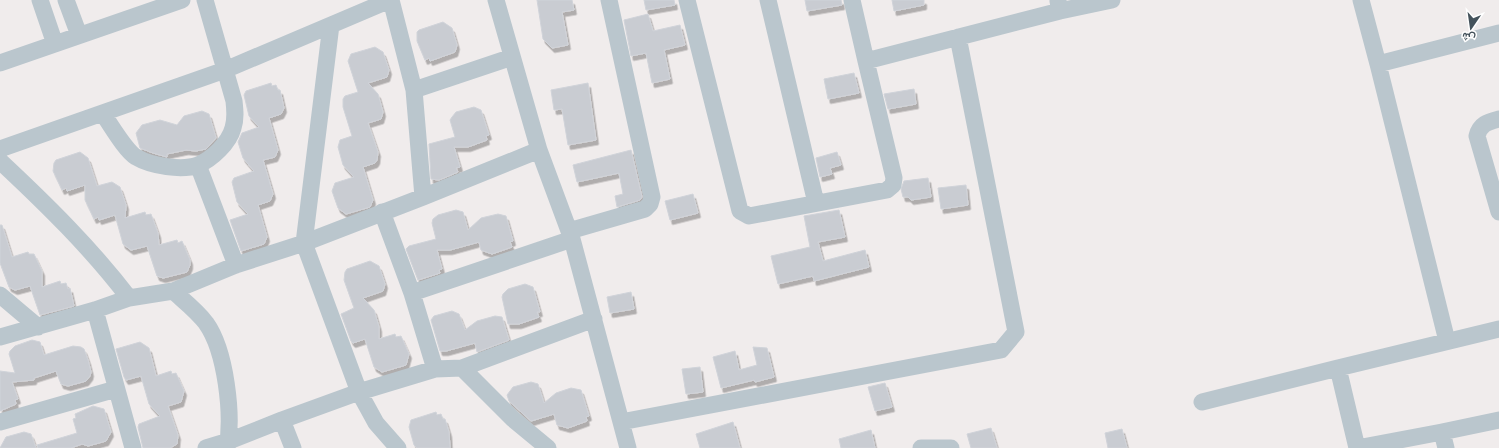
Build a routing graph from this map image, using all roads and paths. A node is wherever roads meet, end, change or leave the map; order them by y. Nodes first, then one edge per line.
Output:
1 (40, 0) edge
2 (66, 0) edge
3 (182, 0) edge
4 (205, 0) edge
5 (391, 0) edge
6 (496, 0) edge
7 (609, 0) edge
8 (687, 0) edge
9 (768, 0) edge
10 (852, 0) edge
11 (1112, 0) edge
12 (1361, 0) edge
13 (1059, 6) edge
14 (138, 7) edge
15 (331, 25) junction
16 (1499, 33) edge
17 (79, 35) junction
18 (958, 37) junction
19 (55, 44) junction
20 (512, 57) junction
21 (866, 61) junction
22 (0, 63) edge
23 (1378, 64) junction
24 (225, 70) junction
25 (414, 90) junction
26 (103, 114) junction
27 (1499, 119) edge
28 (0, 149) edge
29 (539, 150) junction
30 (0, 161) edge
31 (198, 165) junction
32 (423, 197) junction
33 (816, 203) junction
34 (382, 212) junction
35 (1499, 212) edge
36 (571, 235) junction
37 (304, 243) junction
38 (236, 264) junction
39 (173, 290) junction
40 (412, 294) junction
41 (0, 295) edge
42 (129, 298) junction
43 (95, 310) junction
44 (594, 319) junction
45 (38, 327) junction
46 (1499, 329) edge
47 (0, 337) edge
48 (1447, 342) junction
49 (462, 368) junction
50 (1338, 368) junction
51 (435, 369) junction
52 (116, 389) junction
53 (359, 392) junction
54 (1202, 402) dead end
55 (282, 420) junction
56 (1499, 420) edge
57 (0, 422) edge
58 (621, 422) junction
59 (1442, 432) junction
60 (228, 445) edge
61 (133, 448) edge
62 (206, 448) edge
63 (293, 448) edge
64 (398, 448) edge
65 (548, 448) edge
66 (628, 448) edge
67 (921, 448) edge
68 (951, 448) edge
69 (1357, 448) edge
70 (1446, 448) edge

1 - 19 street
2 - 17 street
3 - 14 street
4 - 24 street
5 - 15 street
5 - 25 street
6 - 20 street
7 - 36 street
8 - 33 street
9 - 33 street
10 - 21 street
11 - 13 street
12 - 23 street
13 - 18 street
14 - 17 street
15 - 24 street
15 - 37 street
16 - 23 street
17 - 19 street
18 - 21 street
18 - 58 street
19 - 22 street
20 - 25 street
20 - 29 street
21 - 33 street
23 - 48 street
24 - 26 street
24 - 31 street
25 - 32 street
26 - 28 street
26 - 31 street
27 - 35 street
29 - 32 street
29 - 36 street
30 - 42 street
31 - 38 street
32 - 34 street
34 - 37 street
34 - 40 street
36 - 40 street
36 - 44 street
37 - 38 street
37 - 53 street
38 - 39 street
39 - 42 street
39 - 60 street
40 - 51 street
41 - 45 street
42 - 43 street
43 - 45 street
43 - 52 street
44 - 49 street
44 - 58 street
45 - 47 street
46 - 48 street
48 - 50 street
49 - 51 street
49 - 65 street
50 - 54 street
50 - 69 street
51 - 53 street
52 - 57 street
52 - 61 street
53 - 55 street
53 - 64 street
55 - 60 street
55 - 63 street
56 - 59 street
58 - 66 street
59 - 69 street
59 - 70 street
60 - 62 street
67 - 68 street

